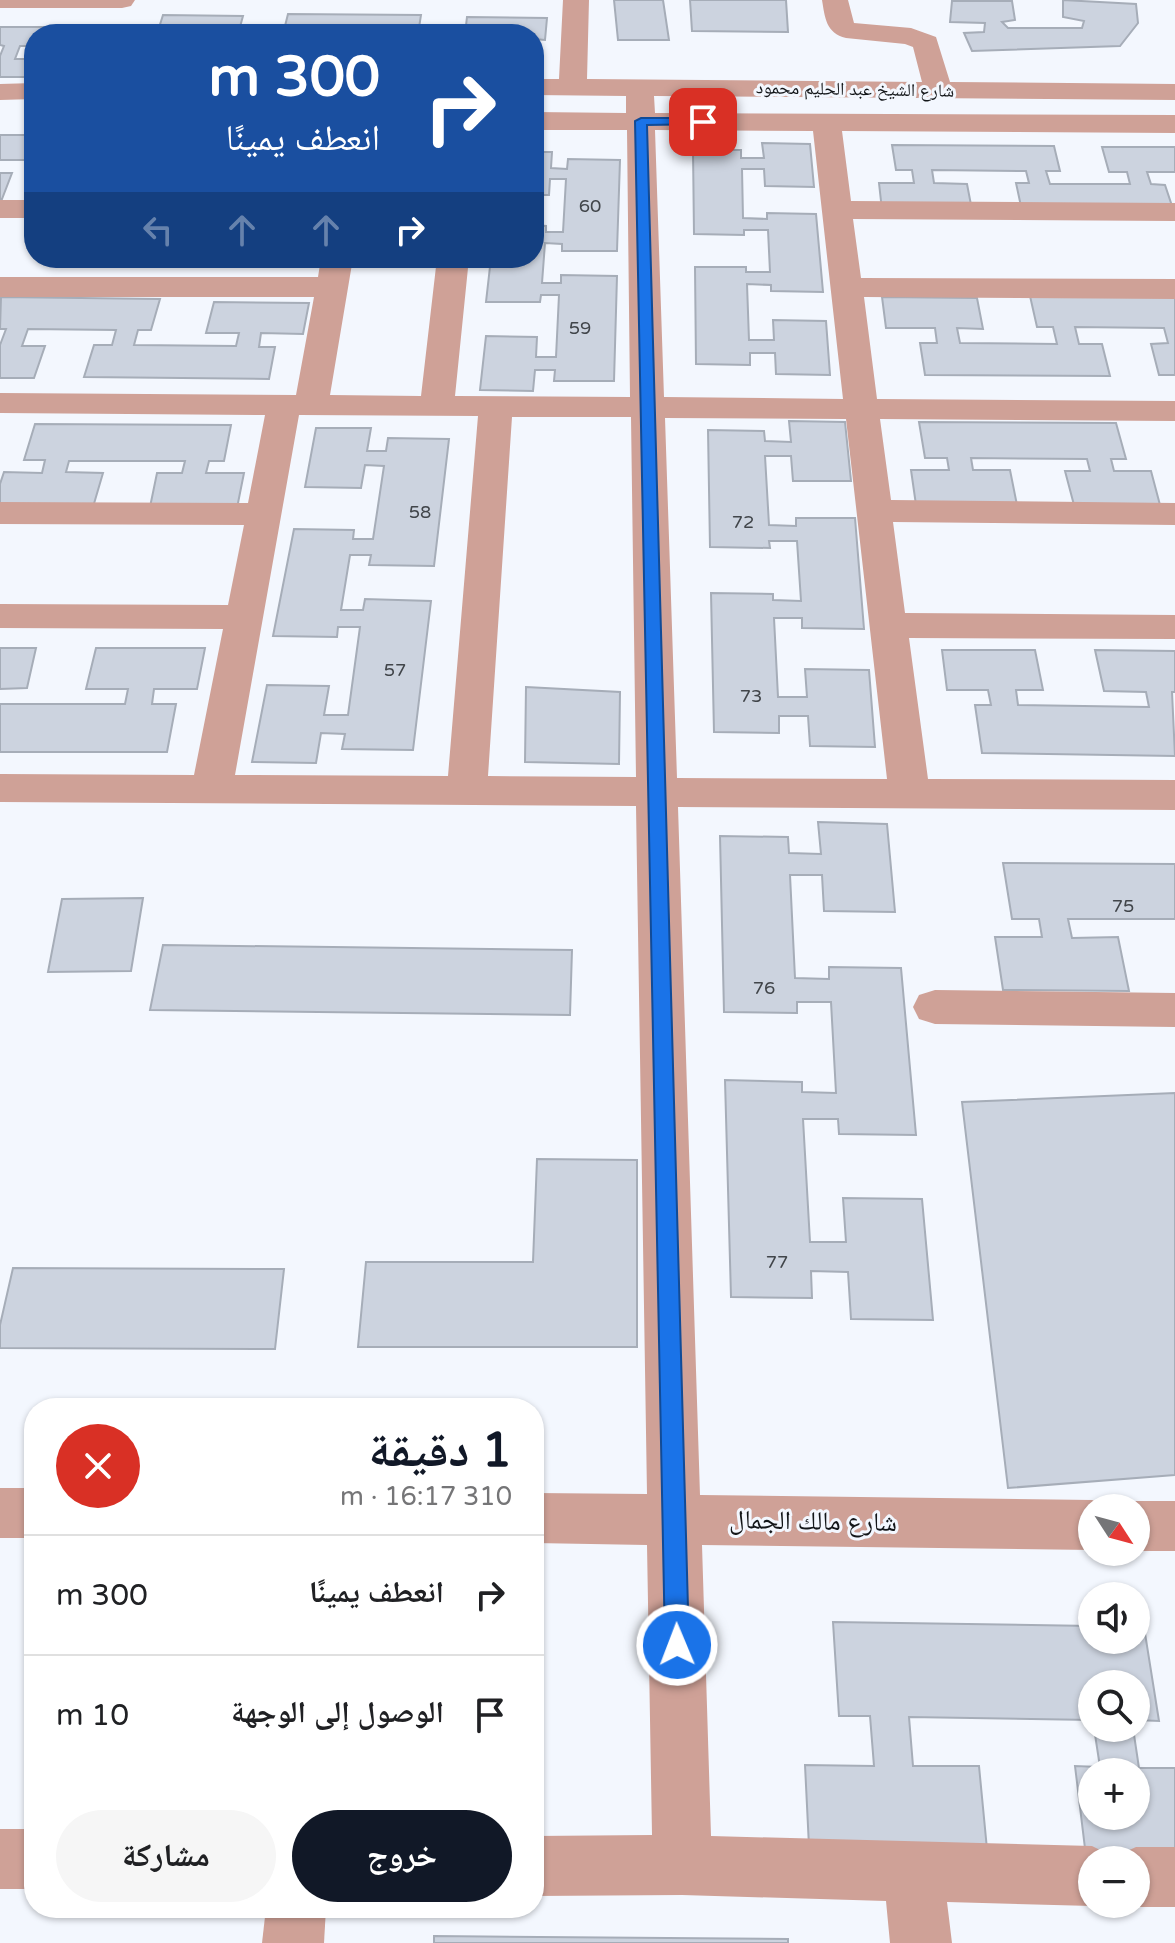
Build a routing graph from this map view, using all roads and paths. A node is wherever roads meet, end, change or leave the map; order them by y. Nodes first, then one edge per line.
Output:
1 (0, 0) edge
2 (122, 0) edge
3 (576, 0) edge
4 (835, 0) edge
5 (573, 86) junction
6 (544, 87) edge
7 (938, 90) junction
8 (24, 91) edge
9 (0, 92) edge
10 (1175, 92) edge
11 (640, 104) junction
12 (544, 119) edge
13 (826, 122) junction
14 (1175, 124) edge
15 (0, 209) edge
16 (24, 209) edge
17 (837, 210) junction
18 (1175, 212) edge
19 (452, 268) edge
20 (335, 272) edge
21 (0, 287) edge
22 (847, 287) junction
23 (1175, 289) edge
24 (0, 403) edge
25 (298, 405) junction
26 (437, 406) junction
27 (496, 407) junction
28 (647, 408) junction
29 (862, 409) junction
30 (1175, 411) edge
31 (874, 511) junction
32 (0, 513) edge
33 (264, 514) junction
34 (1175, 514) edge
35 (0, 616) edge
36 (244, 617) junction
37 (888, 625) junction
38 (1175, 627) edge
39 (0, 788) edge
40 (212, 789) junction
41 (467, 791) junction
42 (657, 792) junction
43 (909, 793) junction
44 (1175, 795) edge
45 (935, 1007) dead end
46 (1175, 1010) edge
47 (0, 1513) edge
48 (24, 1513) edge
49 (544, 1518) edge
50 (674, 1520) junction
51 (1078, 1525) edge
52 (1150, 1526) edge
53 (1175, 1526) edge
54 (0, 1859) edge
55 (24, 1859) edge
56 (682, 1865) junction
57 (544, 1866) edge
58 (914, 1873) junction
59 (1078, 1876) edge
60 (1150, 1877) edge
61 (1175, 1877) edge
62 (295, 1918) edge
63 (293, 1943) edge
64 (921, 1943) edge

1 - 2 street
3 - 5 street
4 - 7 street
5 - 6 street, شارع الشيخ عبد الحليم محمود
5 - 11 street, شارع الشيخ عبد الحليم محمود
7 - 10 street, شارع الشيخ عبد الحليم محمود
7 - 11 street, شارع الشيخ عبد الحليم محمود
8 - 9 street
11 - 12 street, شارع الشيخ عبد الحليم محمود
11 - 13 street, شارع الشيخ عبد الحليم محمود
11 - 28 street
13 - 14 street, شارع الشيخ عبد الحليم محمود
13 - 17 street
15 - 16 street
17 - 18 street
17 - 22 street
19 - 26 street
20 - 21 street
20 - 25 street
22 - 23 street
22 - 29 street
24 - 25 street
25 - 26 street
25 - 33 street
26 - 27 street
27 - 28 street
27 - 41 street
28 - 29 street
28 - 42 street
29 - 30 street
29 - 31 street
31 - 34 street
31 - 37 street
32 - 33 street
33 - 36 street
35 - 36 street
36 - 40 street
37 - 38 street
37 - 43 street
39 - 40 street
40 - 41 street
41 - 42 street
42 - 43 street
42 - 50 street
43 - 44 street
45 - 46 street
47 - 48 street
49 - 50 street, شارع مالك الجمال
50 - 51 street, شارع مالك الجمال
50 - 56 street
52 - 53 street
54 - 55 street
56 - 57 street
56 - 58 street
58 - 59 street
58 - 64 street
60 - 61 street
62 - 63 street

